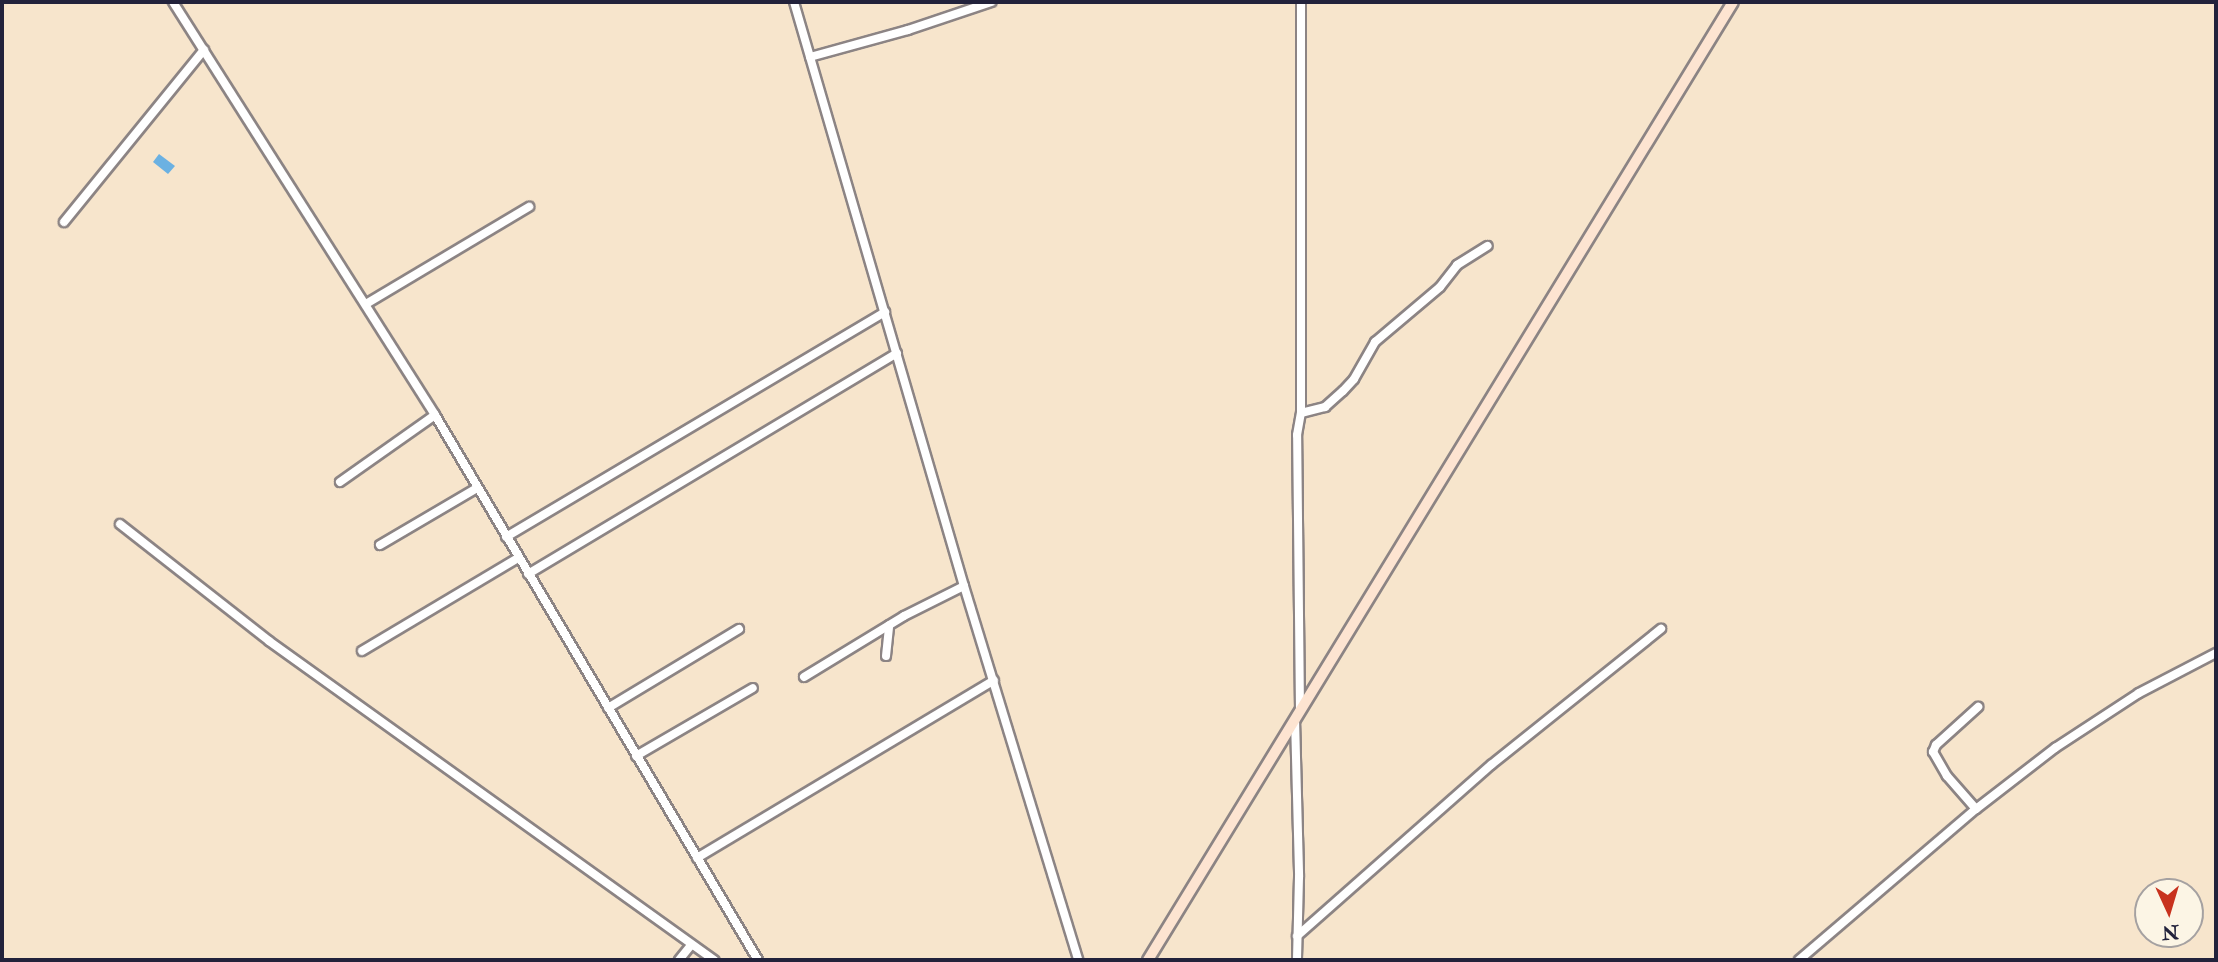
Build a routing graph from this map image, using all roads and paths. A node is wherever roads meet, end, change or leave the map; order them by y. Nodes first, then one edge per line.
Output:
1 (173, 2) edge
2 (794, 2) edge
3 (990, 2) edge
4 (1301, 2) edge
5 (1733, 2) edge
6 (204, 50) junction
7 (810, 57) junction
8 (528, 207) dead end
9 (64, 222) dead end
10 (1488, 246) dead end
11 (366, 304) junction
12 (886, 312) junction
13 (897, 353) junction
14 (1301, 413) junction
15 (435, 415) junction
16 (340, 482) dead end
17 (477, 488) junction
18 (120, 524) dead end
19 (506, 537) junction
20 (380, 545) dead end
21 (518, 558) junction
22 (528, 573) junction
23 (964, 586) junction
24 (889, 625) junction
25 (739, 629) dead end
26 (1661, 629) dead end
27 (362, 651) dead end
28 (2216, 653) edge
29 (886, 656) dead end
30 (804, 677) dead end
31 (995, 680) junction
32 (753, 688) dead end
33 (1978, 707) dead end
34 (608, 708) junction
35 (1298, 715) junction
36 (636, 756) junction
37 (1976, 808) junction
38 (697, 859) junction
39 (1297, 936) junction
40 (691, 944) junction
41 (679, 960) edge
42 (714, 960) edge
43 (758, 960) edge
44 (1078, 960) edge
45 (1148, 960) edge
46 (1297, 960) edge
47 (1799, 960) edge

1 - 6 street
2 - 7 street
3 - 7 street
4 - 14 street
5 - 35 main road
6 - 9 street
6 - 11 street
7 - 12 street
8 - 11 street
10 - 14 street
11 - 15 street
12 - 13 street
12 - 19 street
13 - 22 street
13 - 23 street
14 - 35 street
15 - 16 street
15 - 17 street
17 - 19 street
17 - 20 street
18 - 40 street
19 - 21 street
21 - 22 street
21 - 27 street
22 - 34 street
23 - 24 street
23 - 31 street
24 - 29 street
24 - 30 street
25 - 34 street
26 - 39 street
28 - 37 street
31 - 38 street
31 - 44 street
32 - 36 street
33 - 37 street
34 - 36 street
35 - 39 street
35 - 45 main road
36 - 38 street
37 - 47 street
38 - 43 street
39 - 46 street
40 - 41 street
40 - 42 street

